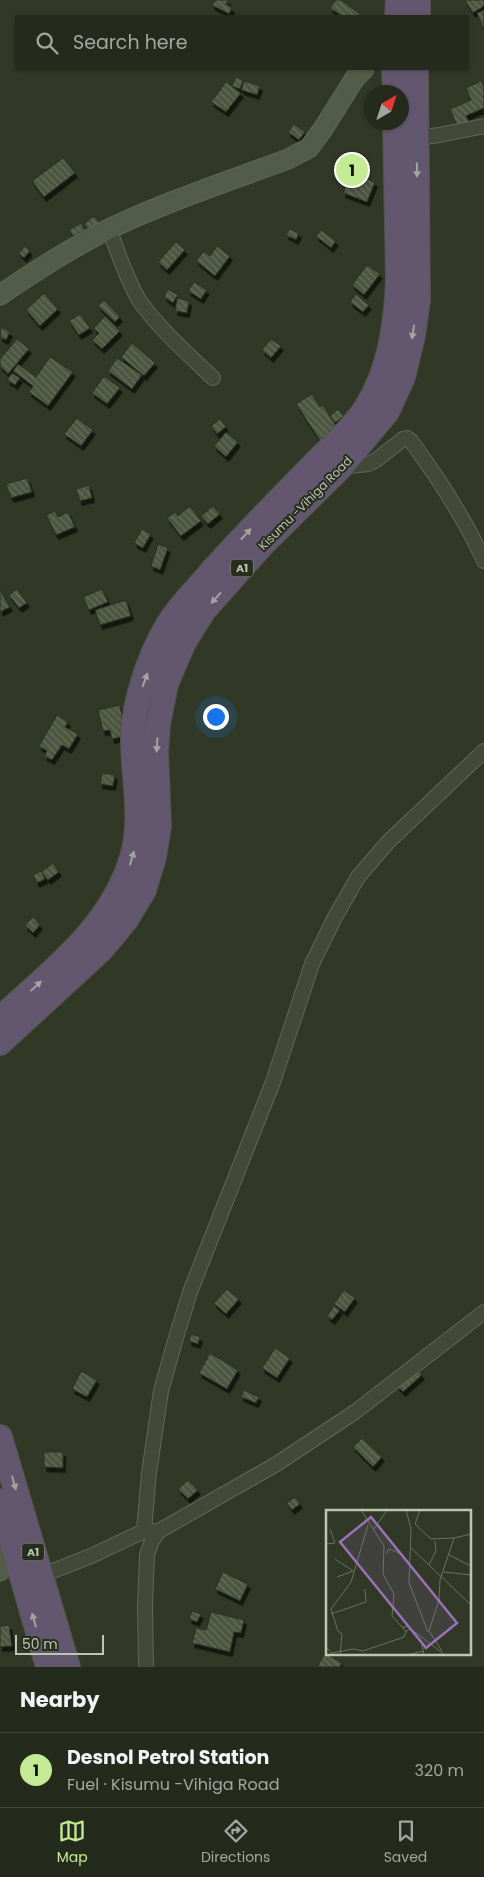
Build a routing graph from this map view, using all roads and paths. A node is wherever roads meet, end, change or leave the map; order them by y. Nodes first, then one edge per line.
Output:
1 (398, 0) edge
2 (418, 0) edge
3 (396, 15) edge
4 (418, 15) edge
5 (363, 70) edge
6 (394, 70) edge
7 (416, 70) edge
8 (395, 85) edge
9 (484, 126) edge
10 (395, 130) edge
11 (416, 138) junction
12 (110, 229) junction
13 (0, 295) edge
14 (212, 378) dead end
15 (341, 467) junction
16 (484, 561) edge
17 (484, 751) edge
18 (0, 1019) edge
19 (0, 1043) edge
20 (484, 1312) edge
21 (0, 1437) edge
22 (0, 1501) edge
23 (144, 1531) junction
24 (159, 1531) junction
25 (13, 1546) junction
26 (0, 1571) edge
27 (40, 1576) junction
28 (48, 1667) edge
29 (68, 1667) edge
30 (146, 1667) edge

1 - 3 highway
2 - 4 highway
5 - 12 street
6 - 8 highway
7 - 11 highway, Kisumu -Vihiga Road / A1
9 - 11 street
18 -> 10 highway, Kisumu -Vihiga Road / A1
11 -> 15 highway, Kisumu -Vihiga Road / A1
12 - 13 street
12 - 14 street
15 - 16 street
15 -> 19 highway, Kisumu -Vihiga Road / A1
17 - 23 street
20 - 24 street
21 -> 27 highway, A1
22 - 25 highway, A1
23 - 24 street
23 - 27 street
24 - 30 street
25 - 26 street
28 -> 25 highway, A1
27 - 29 highway, A1

